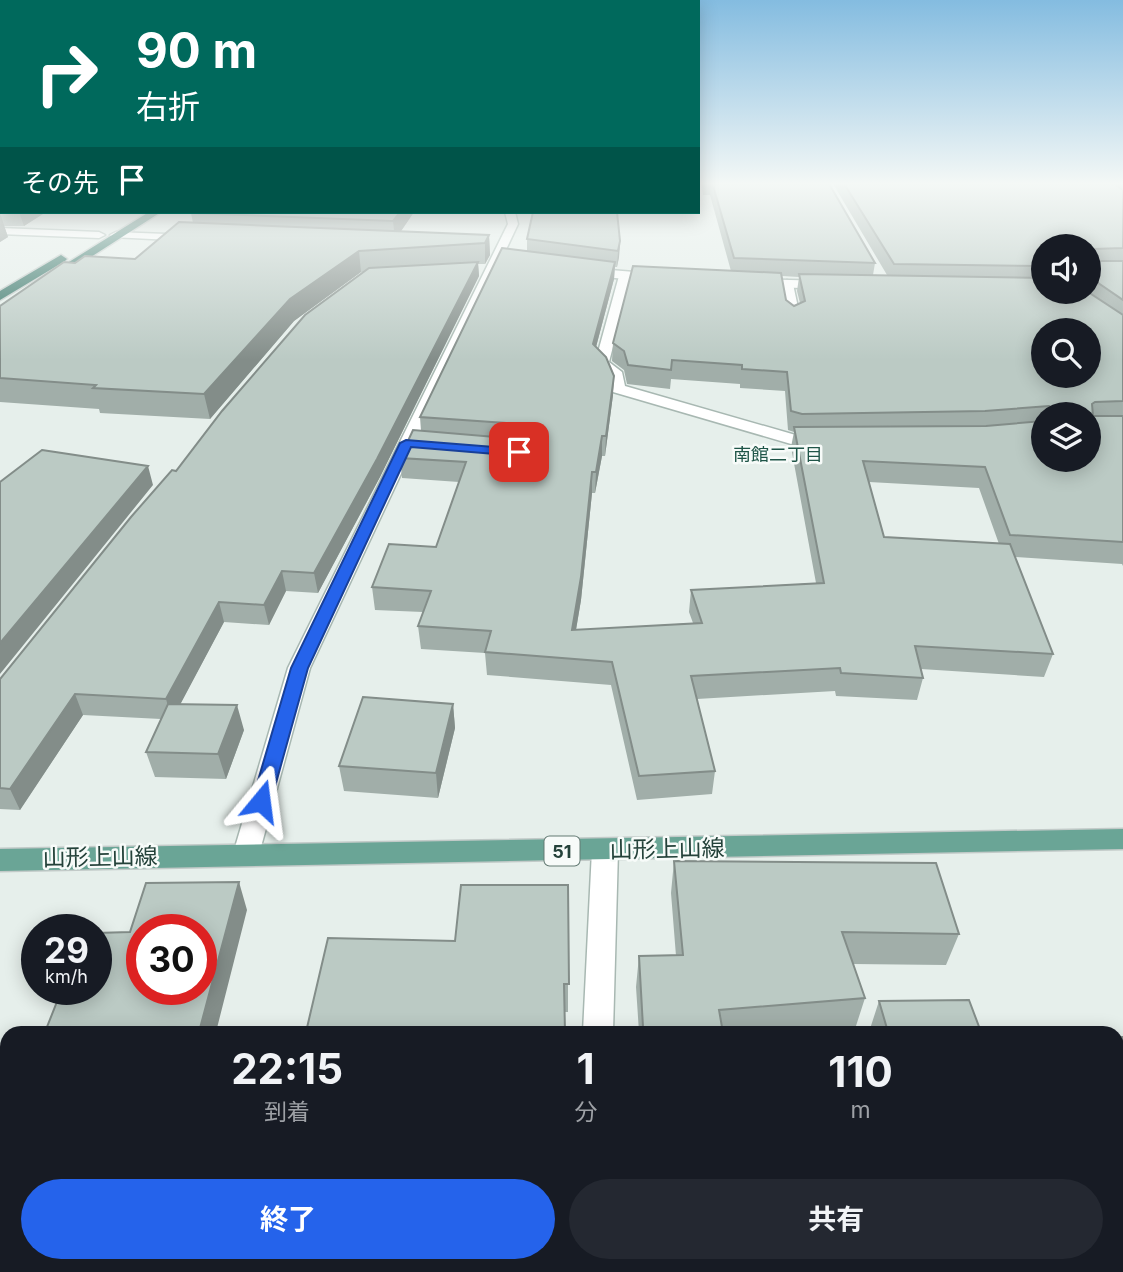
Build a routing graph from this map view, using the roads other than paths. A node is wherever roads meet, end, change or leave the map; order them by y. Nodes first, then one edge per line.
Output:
1 (89, 241) edge
2 (106, 241) edge
3 (503, 241) edge
4 (574, 270) edge
5 (625, 276) junction
6 (675, 279) edge
7 (737, 282) edge
8 (787, 284) junction
9 (836, 286) edge
10 (0, 296) edge
11 (0, 310) edge
12 (793, 317) edge
13 (837, 441) edge
14 (406, 443) junction
15 (431, 445) edge
16 (1123, 839) edge
17 (605, 850) junction
18 (246, 854) junction
19 (0, 860) edge
20 (598, 1026) edge

1 - 10 highway
2 - 11 highway
3 - 14 street
4 - 5 street
5 - 6 street
5 - 13 street
7 - 8 street
8 - 9 street
8 - 12 street
14 - 15 street
14 - 18 street
16 - 17 main road, 山形上山線 / 51
17 - 18 main road, 山形上山線 / 51
17 - 20 street
18 - 19 main road, 山形上山線 / 51

